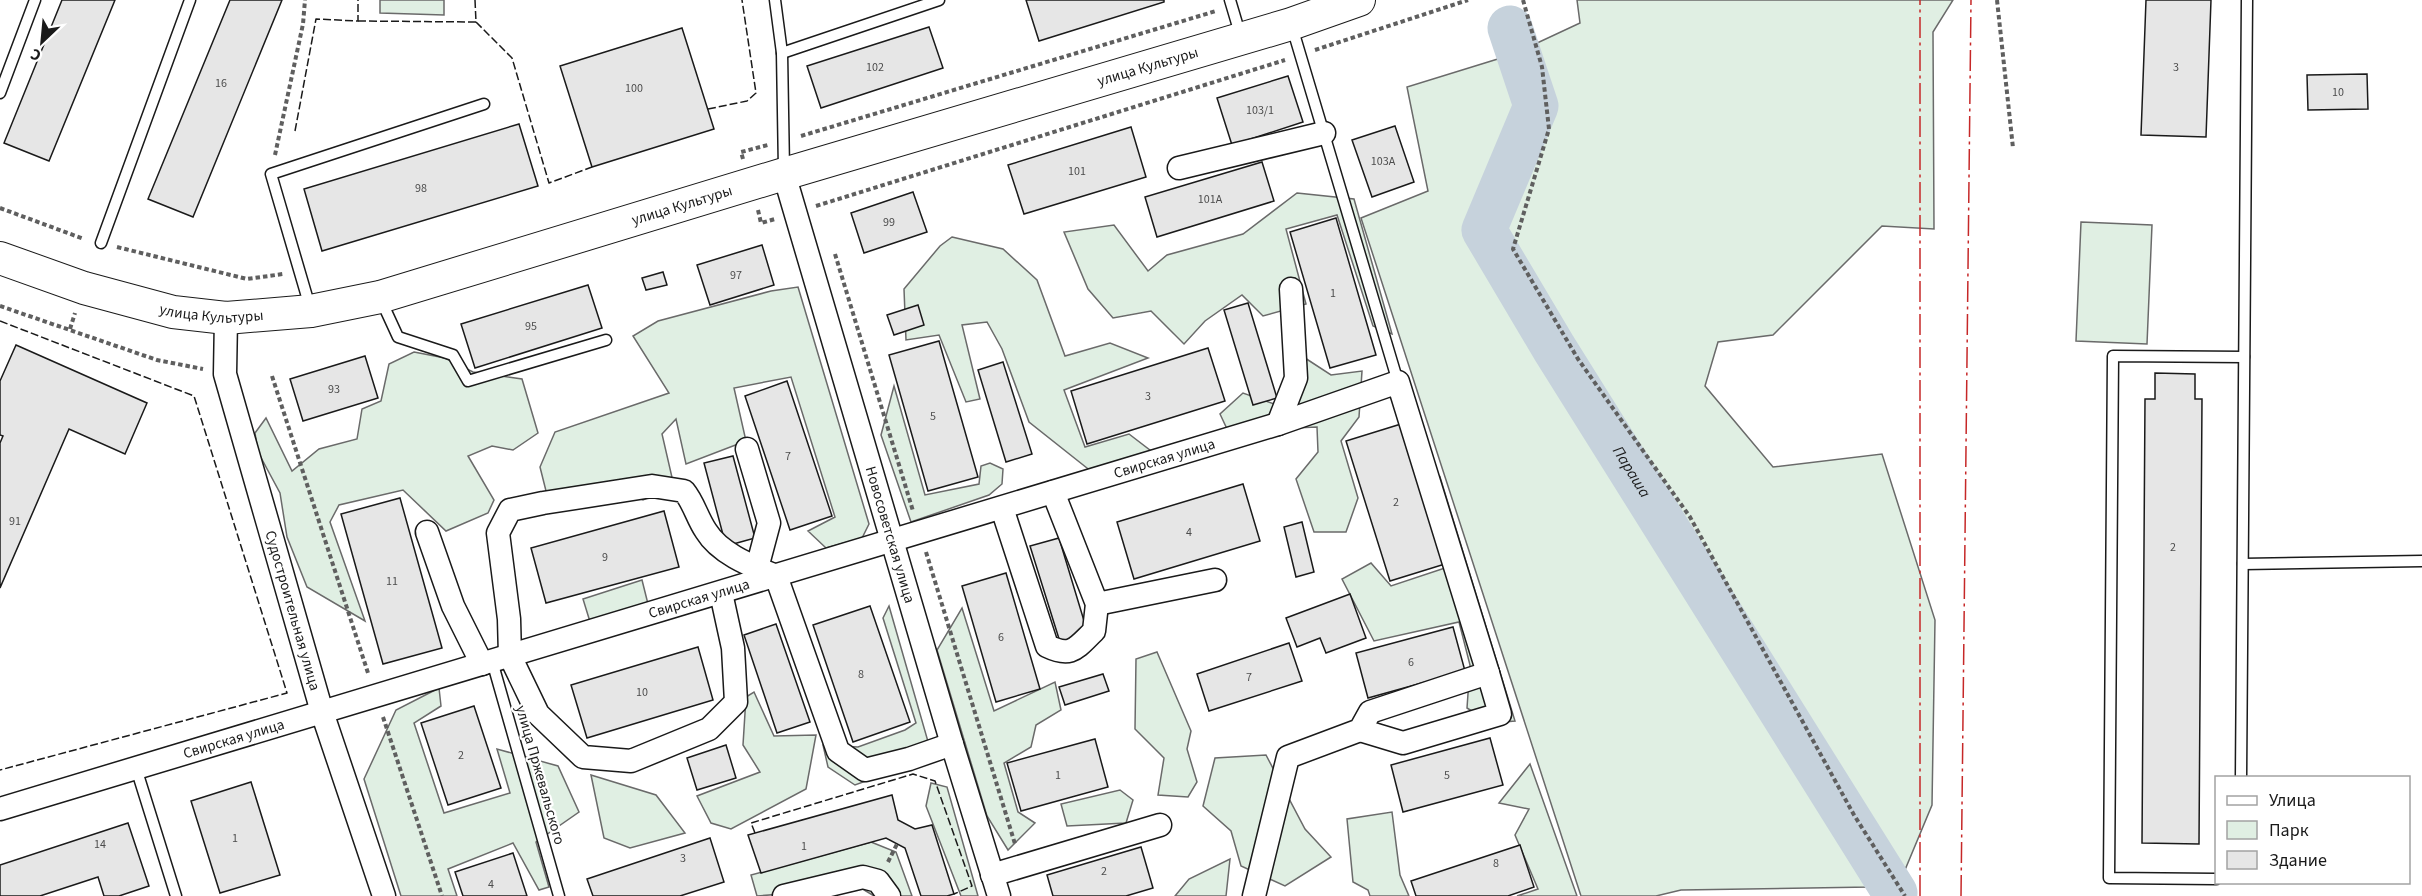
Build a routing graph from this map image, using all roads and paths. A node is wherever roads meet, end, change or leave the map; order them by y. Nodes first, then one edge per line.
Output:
1 (35, 0) edge
2 (190, 0) edge
3 (304, 0) edge
4 (775, 0) edge
5 (939, 0) edge
6 (1359, 0) edge
7 (1523, 0) edge
8 (1997, 0) edge
9 (2247, 0) edge
10 (922, 3) edge
11 (1231, 3) edge
12 (1291, 24) junction
13 (1242, 39) junction
14 (782, 53) junction
15 (0, 93) edge
16 (484, 104) dead end
17 (1324, 133) junction
18 (783, 141) junction
19 (2013, 148) dead end
20 (1179, 168) dead end
21 (271, 174) junction
22 (784, 174) junction
23 (0, 208) edge
24 (101, 243) junction
25 (0, 258) edge
26 (299, 272) junction
27 (1291, 289) dead end
28 (380, 297) junction
29 (0, 306) edge
30 (311, 310) junction
31 (226, 318) junction
32 (606, 340) dead end
33 (2244, 357) junction
34 (225, 374) junction
35 (272, 376) dead end
36 (1398, 382) junction
37 (1278, 424) junction
38 (747, 449) dead end
39 (1053, 492) junction
40 (1002, 508) junction
41 (428, 532) dead end
42 (893, 541) junction
43 (2422, 561) edge
44 (2243, 564) junction
45 (766, 572) junction
46 (1215, 580) dead end
47 (721, 592) junction
48 (1096, 604) junction
49 (495, 660) junction
50 (1488, 674) junction
51 (375, 696) junction
52 (322, 712) junction
53 (1360, 729) junction
54 (952, 744) junction
55 (136, 768) junction
56 (2241, 776) edge
57 (0, 809) edge
58 (1160, 825) dead end
59 (2215, 879) edge
60 (995, 885) edge
61 (176, 896) edge
62 (384, 896) edge
63 (442, 896) edge
64 (559, 896) edge
65 (784, 896) edge
66 (889, 896) edge
67 (1254, 896) edge
68 (1905, 896) edge

1 - 15 lane
2 - 24 lane
3 - 21 path
4 - 14 lane
5 - 10 lane
6 - 12 main road, улица Культуры
7 - 68 path
8 - 19 path
9 - 33 lane
10 - 14 lane
11 - 13 lane
11 - 18 path
12 - 13 main road, улица Культуры
12 - 17 lane
13 - 22 main road, улица Культуры
14 - 18 lane
16 - 21 lane
17 - 20 street
17 - 36 lane
18 - 22 lane
21 - 26 lane
22 - 28 main road, улица Культуры
22 - 42 street, Новосоветская улица
23 - 24 path
24 - 26 path
25 - 31 main road, улица Культуры
26 - 30 lane
27 - 37 street
28 - 30 main road, улица Культуры
28 - 32 lane
29 - 34 path
30 - 31 main road, улица Культуры
31 - 34 street, Судостроительная улица
33 - 44 lane
33 - 59 lane
34 - 52 street, Судостроительная улица
35 - 51 path
36 - 37 street, Свирская улица
36 - 50 street
37 - 39 street, Свирская улица
38 - 45 street
39 - 40 street, Свирская улица
39 - 48 street
40 - 42 street, Свирская улица
40 - 48 street
41 - 49 street
42 - 45 street, Свирская улица
42 - 54 street, Новосоветская улица
43 - 44 lane
44 - 56 lane
45 - 47 street, Свирская улица
45 - 49 street
45 - 54 street
46 - 48 street
47 - 49 street, Свирская улица
47 - 49 street
49 - 51 street, Свирская улица
49 - 64 lane, улица Пржевальского
50 - 53 street
50 - 53 street
51 - 52 street, Свирская улица
51 - 63 path
52 - 55 street, Свирская улица
52 - 62 street, Судостроительная улица
53 - 67 street
54 - 60 street, Новосоветская улица
55 - 57 street, Свирская улица
55 - 61 lane
58 - 60 street
65 - 66 street

